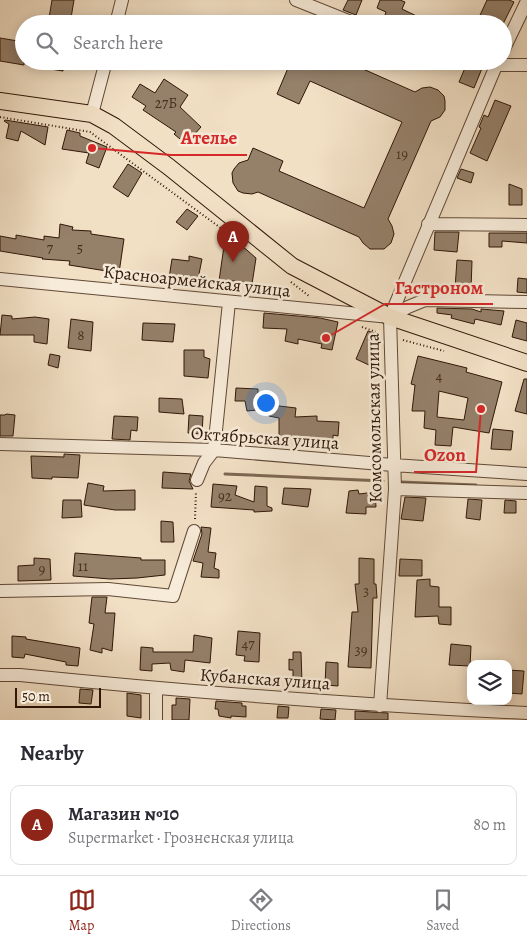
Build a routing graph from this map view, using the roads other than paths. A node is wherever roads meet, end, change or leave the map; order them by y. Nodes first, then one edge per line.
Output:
1 (122, 0) edge
2 (296, 0) edge
3 (527, 1) edge
4 (118, 15) edge
5 (334, 15) edge
6 (512, 32) edge
7 (512, 64) edge
8 (527, 65) edge
9 (104, 70) edge
10 (494, 70) edge
11 (0, 101) edge
12 (92, 114) junction
13 (428, 224) junction
14 (527, 225) edge
15 (0, 279) edge
16 (229, 302) junction
17 (527, 302) edge
18 (390, 317) junction
19 (527, 363) edge
20 (0, 444) edge
21 (214, 450) junction
22 (393, 465) junction
23 (527, 474) edge
24 (197, 480) road end
25 (395, 488) junction
26 (527, 493) edge
27 (194, 531) road end
28 (0, 591) edge
29 (0, 675) edge
30 (156, 688) junction
31 (380, 706) junction
32 (527, 713) edge
33 (156, 720) edge

1 - 4 street
2 - 5 street
3 - 6 street
7 - 8 street
9 - 12 street
10 - 13 street, Комсомольская улица
11 - 12 main road
12 - 18 main road
13 - 14 street
13 - 18 street, Комсомольская улица
15 - 16 street, Красноармейская улица
16 - 18 street, Красноармейская улица
16 - 21 street
17 - 18 street
18 - 19 main road
18 - 22 street, Комсомольская улица
20 - 21 street, Октябрьская улица
21 - 22 street, Октябрьская улица
21 - 24 street
22 - 23 street, Октябрьская улица
22 - 25 street, Комсомольская улица
25 - 26 street
25 - 31 street, Комсомольская улица
27 - 28 street
29 - 30 street, Кубанская улица
30 - 31 street, Кубанская улица
30 - 33 street
31 - 32 street, Кубанская улица

